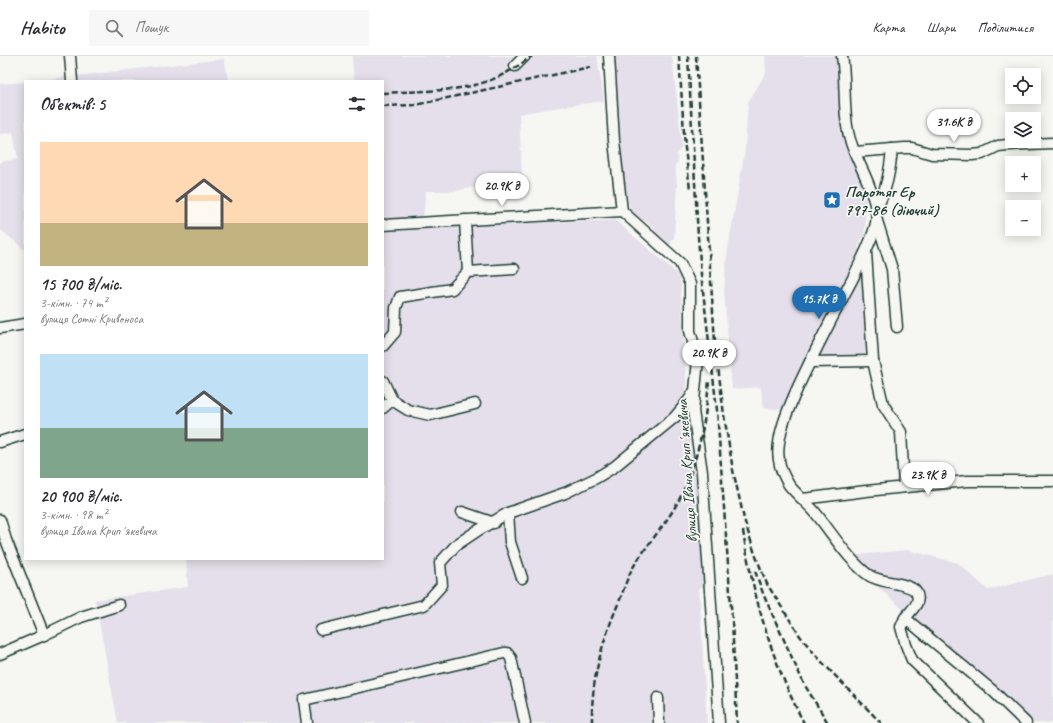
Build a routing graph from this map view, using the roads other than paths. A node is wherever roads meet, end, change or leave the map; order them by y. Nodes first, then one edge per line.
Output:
1 (70, 56) edge
2 (525, 56) edge
3 (609, 56) edge
4 (842, 56) edge
5 (515, 66) dead end
6 (72, 80) edge
7 (1053, 143) edge
8 (892, 149) junction
9 (855, 152) junction
10 (622, 211) junction
11 (877, 214) junction
12 (465, 220) junction
13 (384, 225) edge
14 (866, 250) junction
15 (514, 269) dead end
16 (468, 272) junction
17 (24, 324) edge
18 (896, 327) dead end
19 (0, 328) edge
20 (384, 345) edge
21 (873, 361) junction
22 (810, 362) junction
23 (384, 383) edge
24 (695, 388) junction
25 (392, 400) junction
26 (475, 404) dead end
27 (384, 407) edge
28 (24, 434) edge
29 (0, 442) edge
30 (1053, 481) edge
31 (904, 487) junction
32 (803, 499) junction
33 (462, 512) dead end
34 (508, 513) junction
35 (0, 520) edge
36 (493, 523) junction
37 (522, 578) dead end
38 (119, 605) dead end
39 (905, 618) junction
40 (321, 630) dead end
41 (44, 635) junction
42 (0, 654) edge
43 (658, 698) dead end
44 (308, 723) edge
45 (525, 723) edge
46 (659, 723) edge
47 (719, 723) edge
48 (978, 723) edge
49 (1026, 723) edge

1 - 6 street
2 - 5 street
3 - 10 street
4 - 9 street
7 - 8 street
8 - 9 street
8 - 11 street
9 - 11 street
10 - 12 street
10 - 24 street, вулиця Івана Крипʼякевича
11 - 14 street
11 - 18 street
12 - 13 street
12 - 16 street
14 - 21 street
14 - 22 street
15 - 16 street
16 - 20 street
17 - 19 street
21 - 22 street
21 - 31 street
22 - 32 street
23 - 25 street
24 - 34 street
24 - 47 street, вулиця Івана Крипʼякевича
25 - 26 street
25 - 27 street
28 - 29 street
30 - 31 street
31 - 32 street
32 - 39 street
33 - 36 street
34 - 36 street
34 - 37 street
35 - 41 street
36 - 40 street
38 - 41 street
39 - 48 street
39 - 49 street
41 - 42 street
43 - 46 street
44 - 45 street

